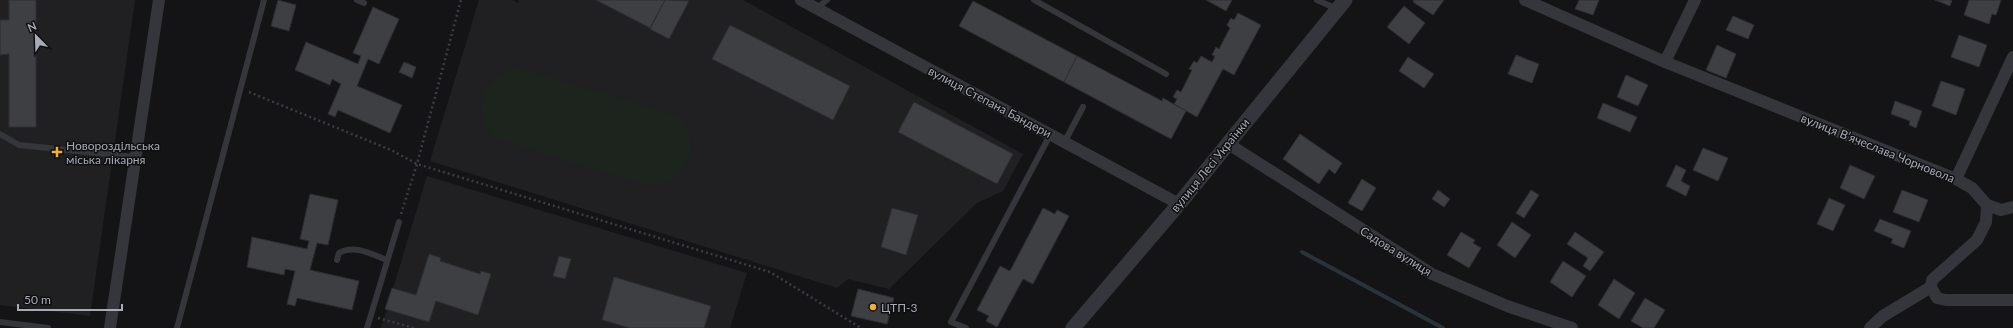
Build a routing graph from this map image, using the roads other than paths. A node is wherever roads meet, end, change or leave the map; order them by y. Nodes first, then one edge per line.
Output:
1 (158, 0) edge
2 (264, 0) edge
3 (357, 0) edge
4 (801, 0) edge
5 (827, 0) edge
6 (1034, 0) edge
7 (1317, 0) edge
8 (1525, 0) edge
9 (1695, 0) edge
10 (364, 3) dead end
11 (1341, 5) edge
12 (817, 8) junction
13 (2013, 57) edge
14 (1665, 62) junction
15 (1166, 74) dead end
16 (1083, 107) dead end
17 (0, 134) edge
18 (1050, 135) junction
19 (1064, 143) junction
20 (1230, 145) junction
21 (135, 157) junction
22 (1956, 179) junction
23 (1179, 204) junction
24 (1987, 205) junction
25 (2013, 207) edge
26 (398, 222) road end
27 (337, 260) dead end
28 (387, 260) junction
29 (1931, 287) junction
30 (2013, 300) edge
31 (0, 322) edge
32 (48, 328) edge
33 (110, 328) edge
34 (177, 328) edge
35 (367, 328) edge
36 (966, 328) edge
37 (1073, 328) edge
38 (1572, 328) edge
39 (1870, 328) edge

1 - 21 street
2 - 34 lane
3 - 10 lane
4 - 12 street, вулиця Степана Бандери
5 - 12 lane
6 - 15 lane
7 - 11 lane
8 - 14 street, вулиця Вʼячеслава Чорновола
9 - 14 street
11 - 20 street, вулиця Лесі Українки
12 - 18 street, вулиця Степана Бандери
13 - 22 street
14 - 22 street, вулиця Вʼячеслава Чорновола
16 - 19 lane
17 - 21 lane
18 - 19 street, вулиця Степана Бандери
18 - 36 lane
19 - 23 street, вулиця Степана Бандери
20 - 23 street, вулиця Лесі Українки
20 - 38 street, Садова вулиця
21 - 33 street
22 - 24 street, вулиця Вʼячеслава Чорновола
23 - 37 street, вулиця Лесі Українки
24 - 25 street
24 - 29 street
26 - 28 lane
27 - 28 lane
28 - 35 lane
29 - 30 street
29 - 39 street
31 - 32 lane

